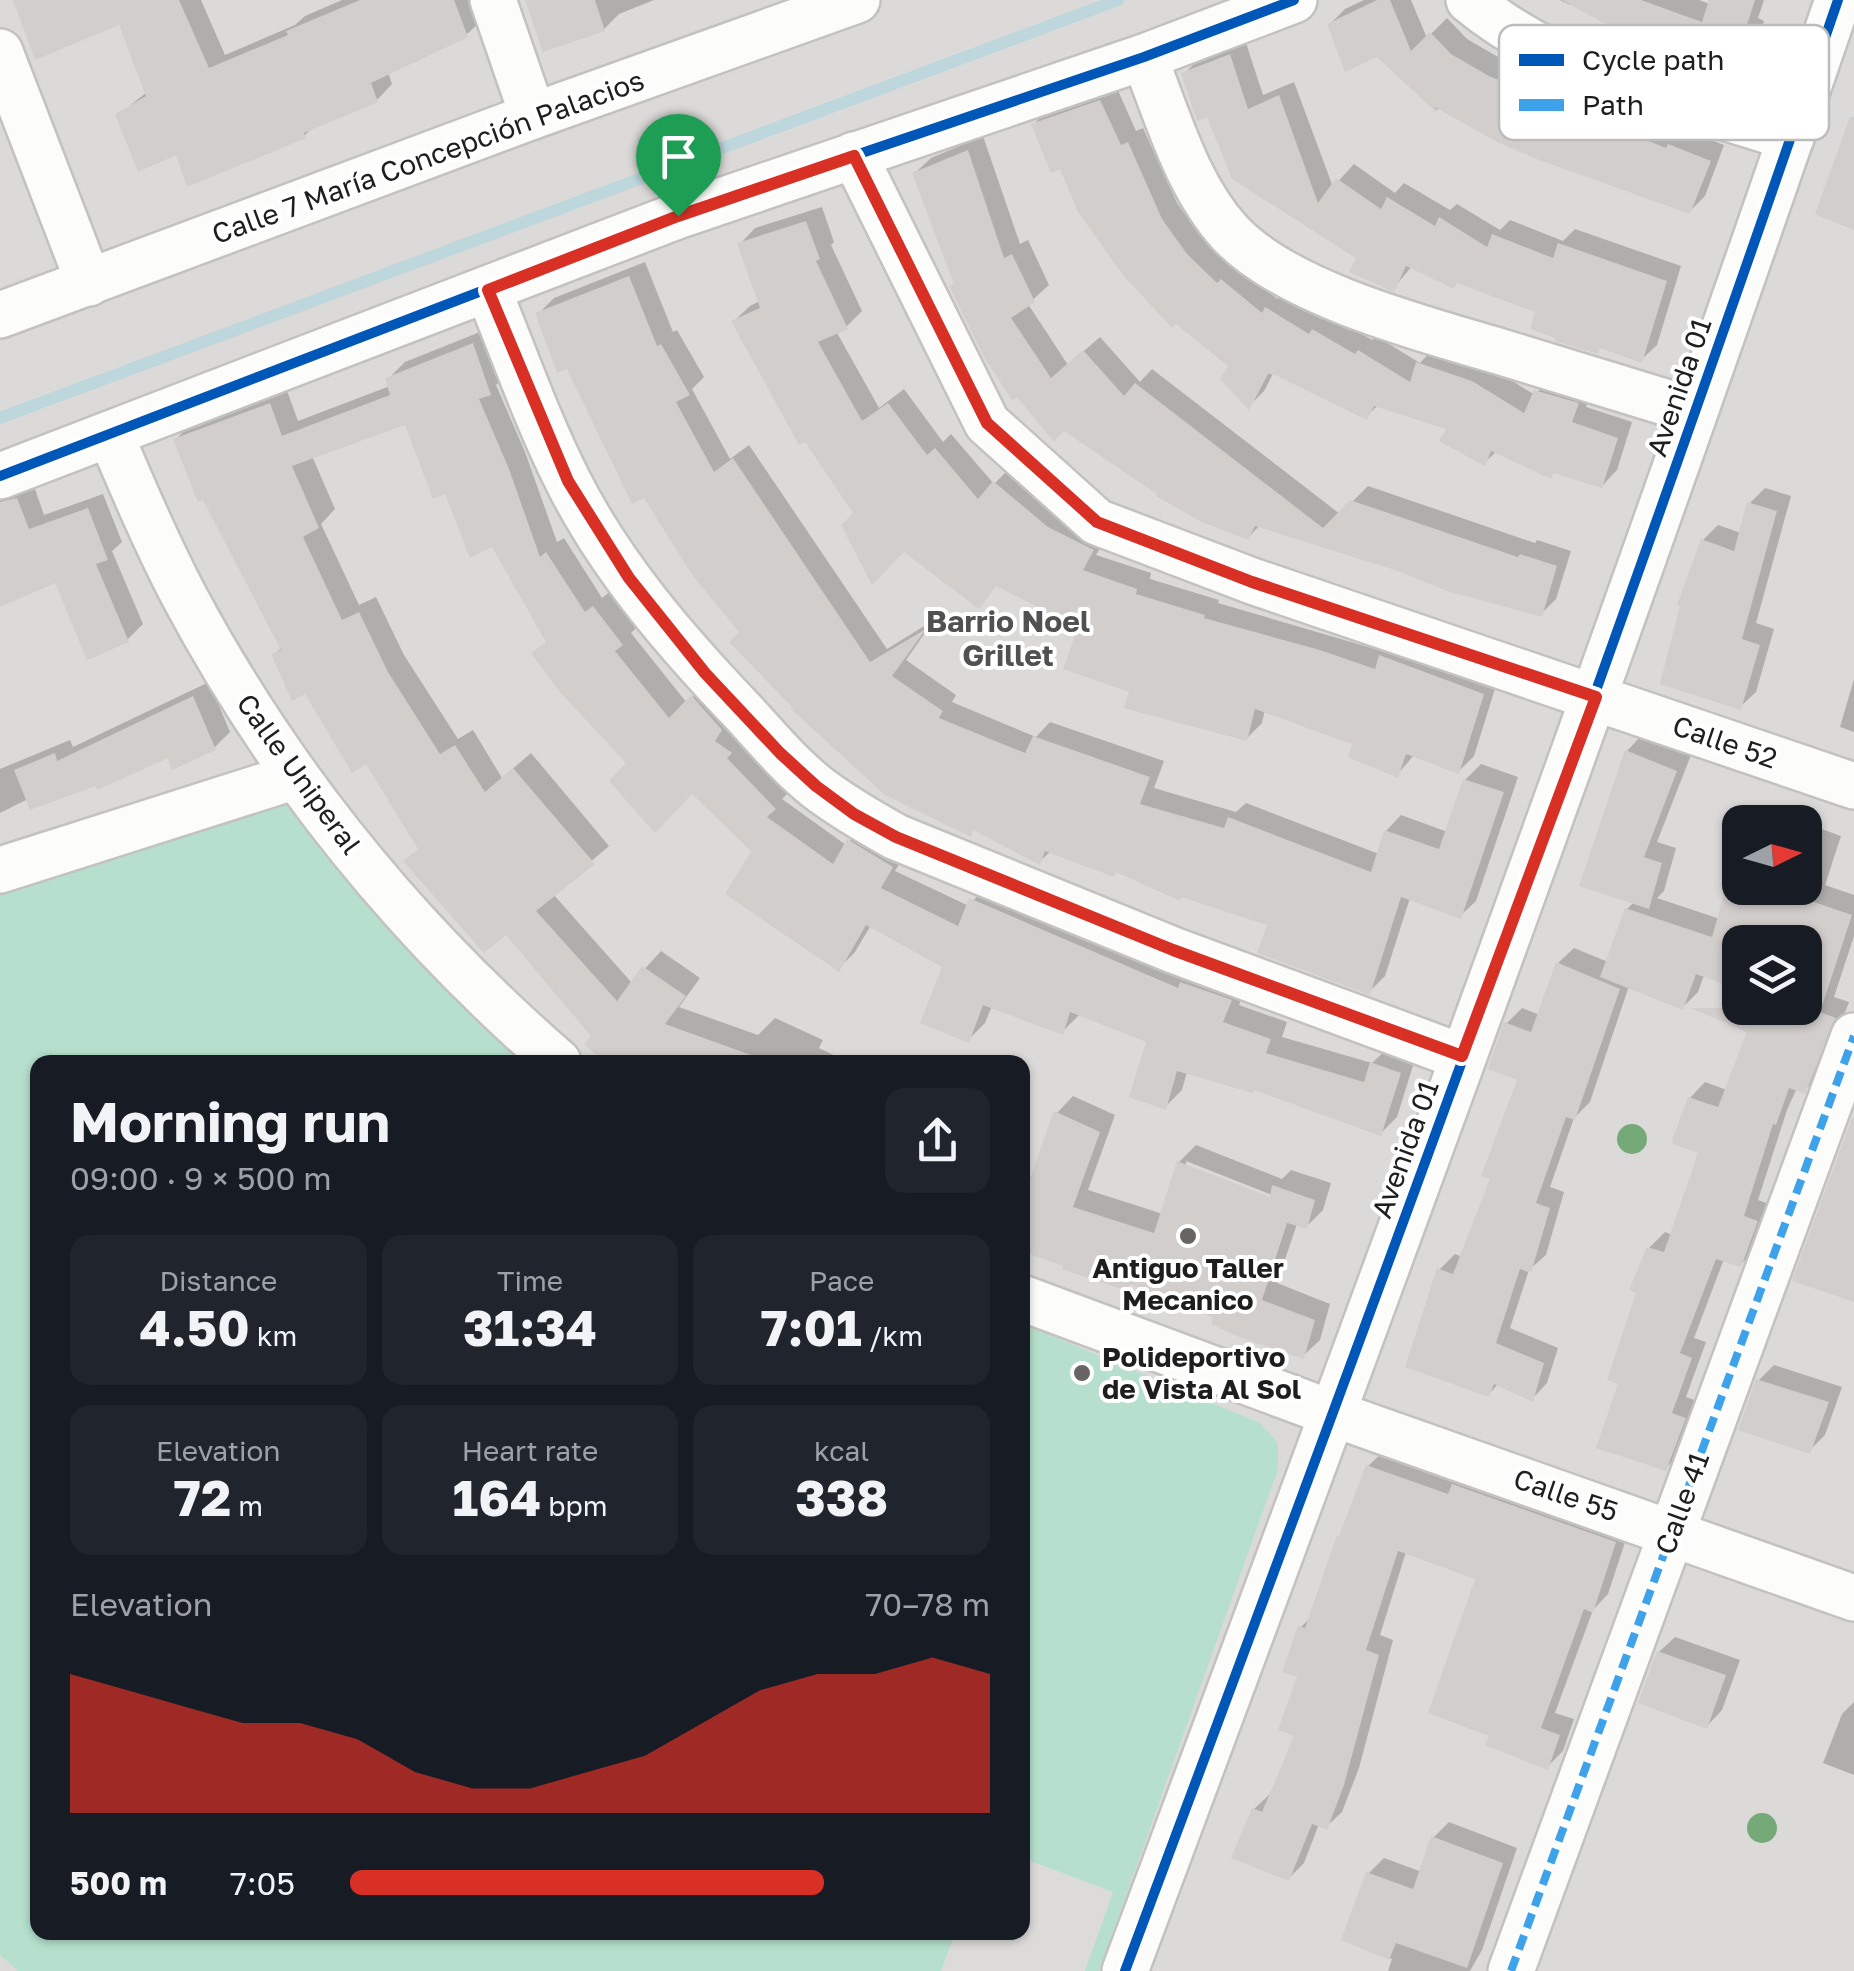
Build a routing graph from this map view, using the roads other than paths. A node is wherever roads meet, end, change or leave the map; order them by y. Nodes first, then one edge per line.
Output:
1 (492, 0) edge
2 (858, 0) edge
3 (1294, 0) edge
4 (1469, 0) edge
5 (1838, 0) edge
6 (1499, 25) edge
7 (1829, 26) edge
8 (0, 52) edge
9 (1144, 57) junction
10 (532, 116) junction
11 (1790, 140) edge
12 (854, 156) junction
13 (89, 283) junction
14 (488, 290) junction
15 (0, 315) edge
16 (1694, 411) junction
17 (110, 434) junction
18 (0, 476) edge
19 (1596, 697) junction
20 (296, 776) junction
21 (1854, 786) edge
22 (0, 870) edge
23 (1854, 1036) edge
24 (550, 1055) edge
25 (1462, 1056) junction
26 (1030, 1301) edge
27 (1334, 1414) junction
28 (1671, 1532) junction
29 (1854, 1598) edge
30 (1125, 1971) edge
31 (1511, 1971) edge

1 - 10 street
2 - 10 street, Calle 7 María Concepción Palacios
3 - 9 street
4 - 6 street
5 - 7 street, Avenida 01
8 - 13 street
9 - 12 street
9 - 16 street
10 - 13 street, Calle 7 María Concepción Palacios
11 - 16 street, Avenida 01
12 - 14 street
12 - 19 street, Calle 52
13 - 15 street, Calle 7 María Concepción Palacios
14 - 17 street
14 - 25 street
16 - 19 street, Avenida 01
17 - 18 street
17 - 20 street, Calle Uniperal
19 - 21 street, Calle 52
19 - 25 street, Avenida 01
20 - 22 street
20 - 24 street, Calle Uniperal
23 - 28 street, Calle 41
25 - 27 street, Avenida 01
26 - 27 street
27 - 28 street, Calle 55
27 - 30 street, Avenida 01
28 - 29 street, Calle 55
28 - 31 street, Calle 41

